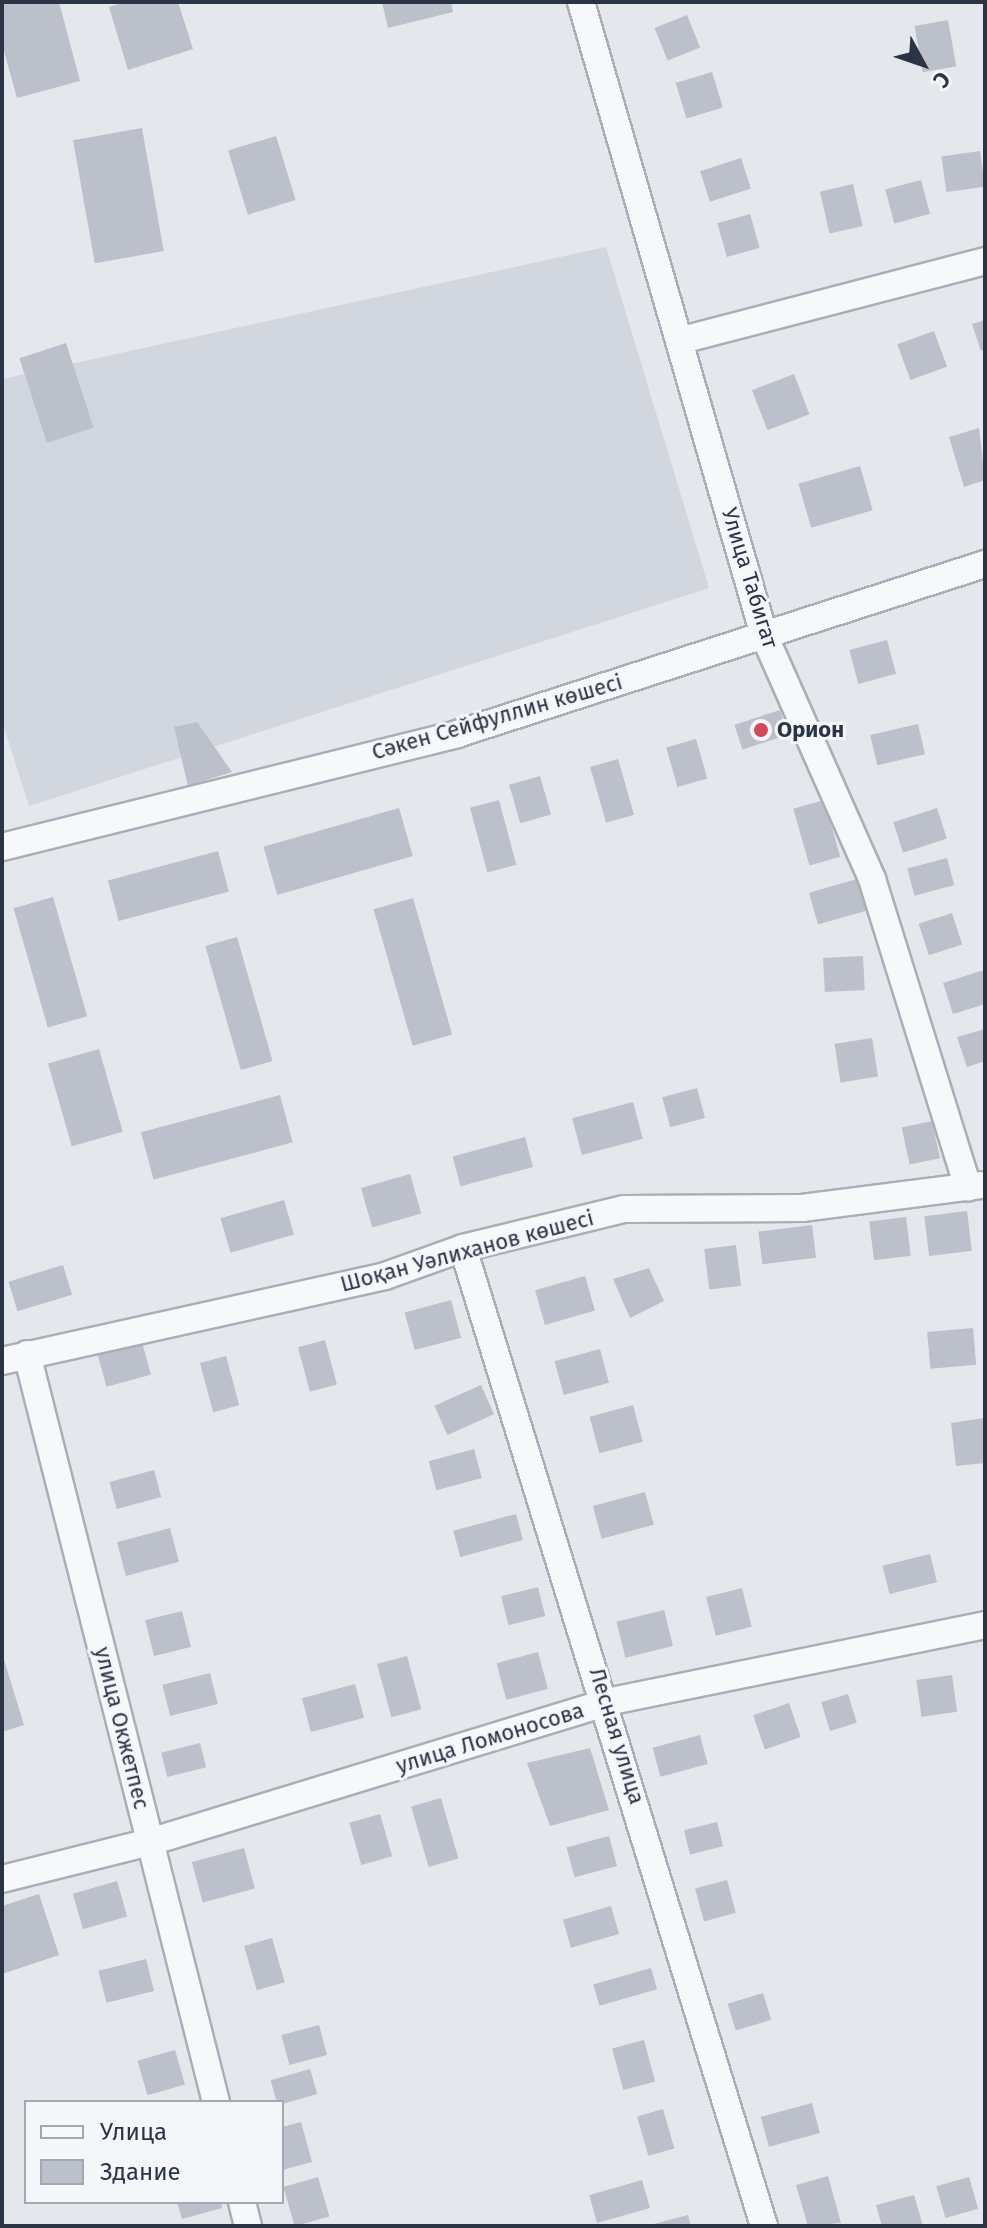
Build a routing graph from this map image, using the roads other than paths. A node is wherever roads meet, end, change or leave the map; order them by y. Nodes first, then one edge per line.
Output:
1 (581, 2) edge
2 (985, 261) edge
3 (682, 340) junction
4 (985, 564) edge
5 (764, 635) junction
6 (2, 847) edge
7 (976, 1186) edge
8 (463, 1248) junction
9 (14, 1357) edge
10 (985, 1625) edge
11 (607, 1702) junction
12 (150, 1842) junction
13 (2, 1879) edge
14 (215, 2100) edge
15 (242, 2204) edge
16 (248, 2226) edge
17 (764, 2226) edge

1 - 3 street, Улица Табигат
2 - 3 street
3 - 5 street, Улица Табигат
4 - 5 street, Сәкен Сейфуллин көшесі
5 - 6 street, Сәкен Сейфуллин көшесі
5 - 7 street, Улица Табигат
7 - 8 street, Шоқан Уәлиханов көшесі
8 - 9 street, Шоқан Уәлиханов көшесі
8 - 11 street, Лесная улица
9 - 12 street, улица Окжетпес
10 - 11 street, улица Ломоносова
11 - 12 street, улица Ломоносова
11 - 17 street, Лесная улица
12 - 13 street, улица Ломоносова
12 - 14 street, улица Окжетпес
15 - 16 street

